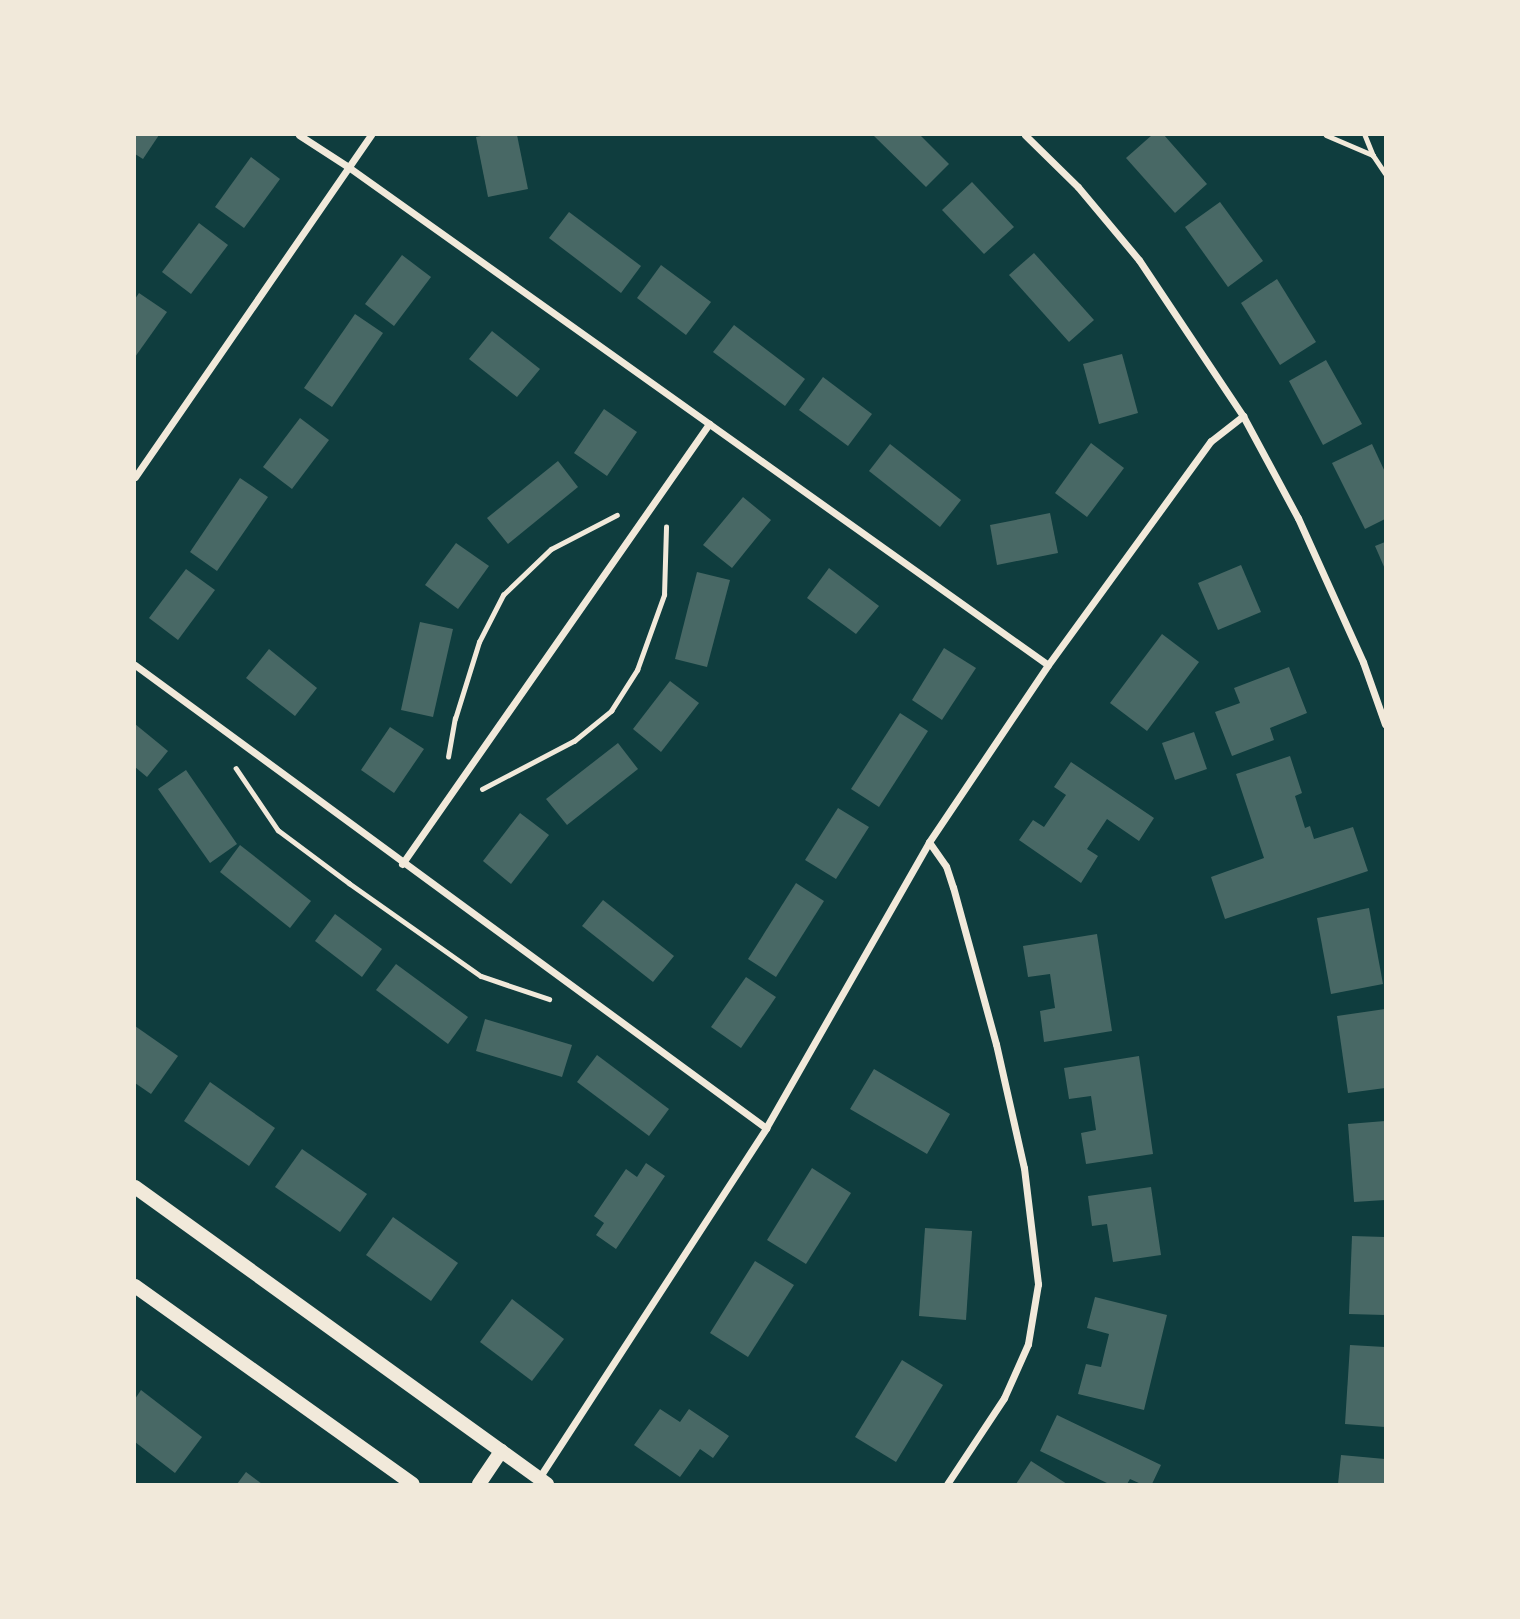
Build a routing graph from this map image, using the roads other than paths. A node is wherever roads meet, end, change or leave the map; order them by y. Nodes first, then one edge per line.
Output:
1 (299, 135) edge
2 (371, 135) edge
3 (1024, 135) edge
4 (348, 166) junction
5 (1243, 416) junction
6 (709, 424) junction
7 (135, 477) edge
8 (135, 665) edge
9 (1048, 665) junction
10 (1385, 724) edge
11 (929, 842) junction
12 (402, 863) junction
13 (766, 1128) junction
14 (135, 1187) edge
15 (135, 1286) edge
16 (501, 1451) junction
17 (543, 1481) edge
18 (413, 1484) edge
19 (479, 1484) edge
20 (947, 1484) edge

1 - 4 street
2 - 4 street
3 - 5 street
4 - 6 street
4 - 7 street
5 - 9 street
5 - 10 street
6 - 9 street
6 - 12 street
8 - 12 street
9 - 11 street
11 - 13 street
11 - 20 street
12 - 13 street
13 - 17 street
14 - 16 main road
15 - 18 main road
16 - 17 main road
16 - 19 main road

